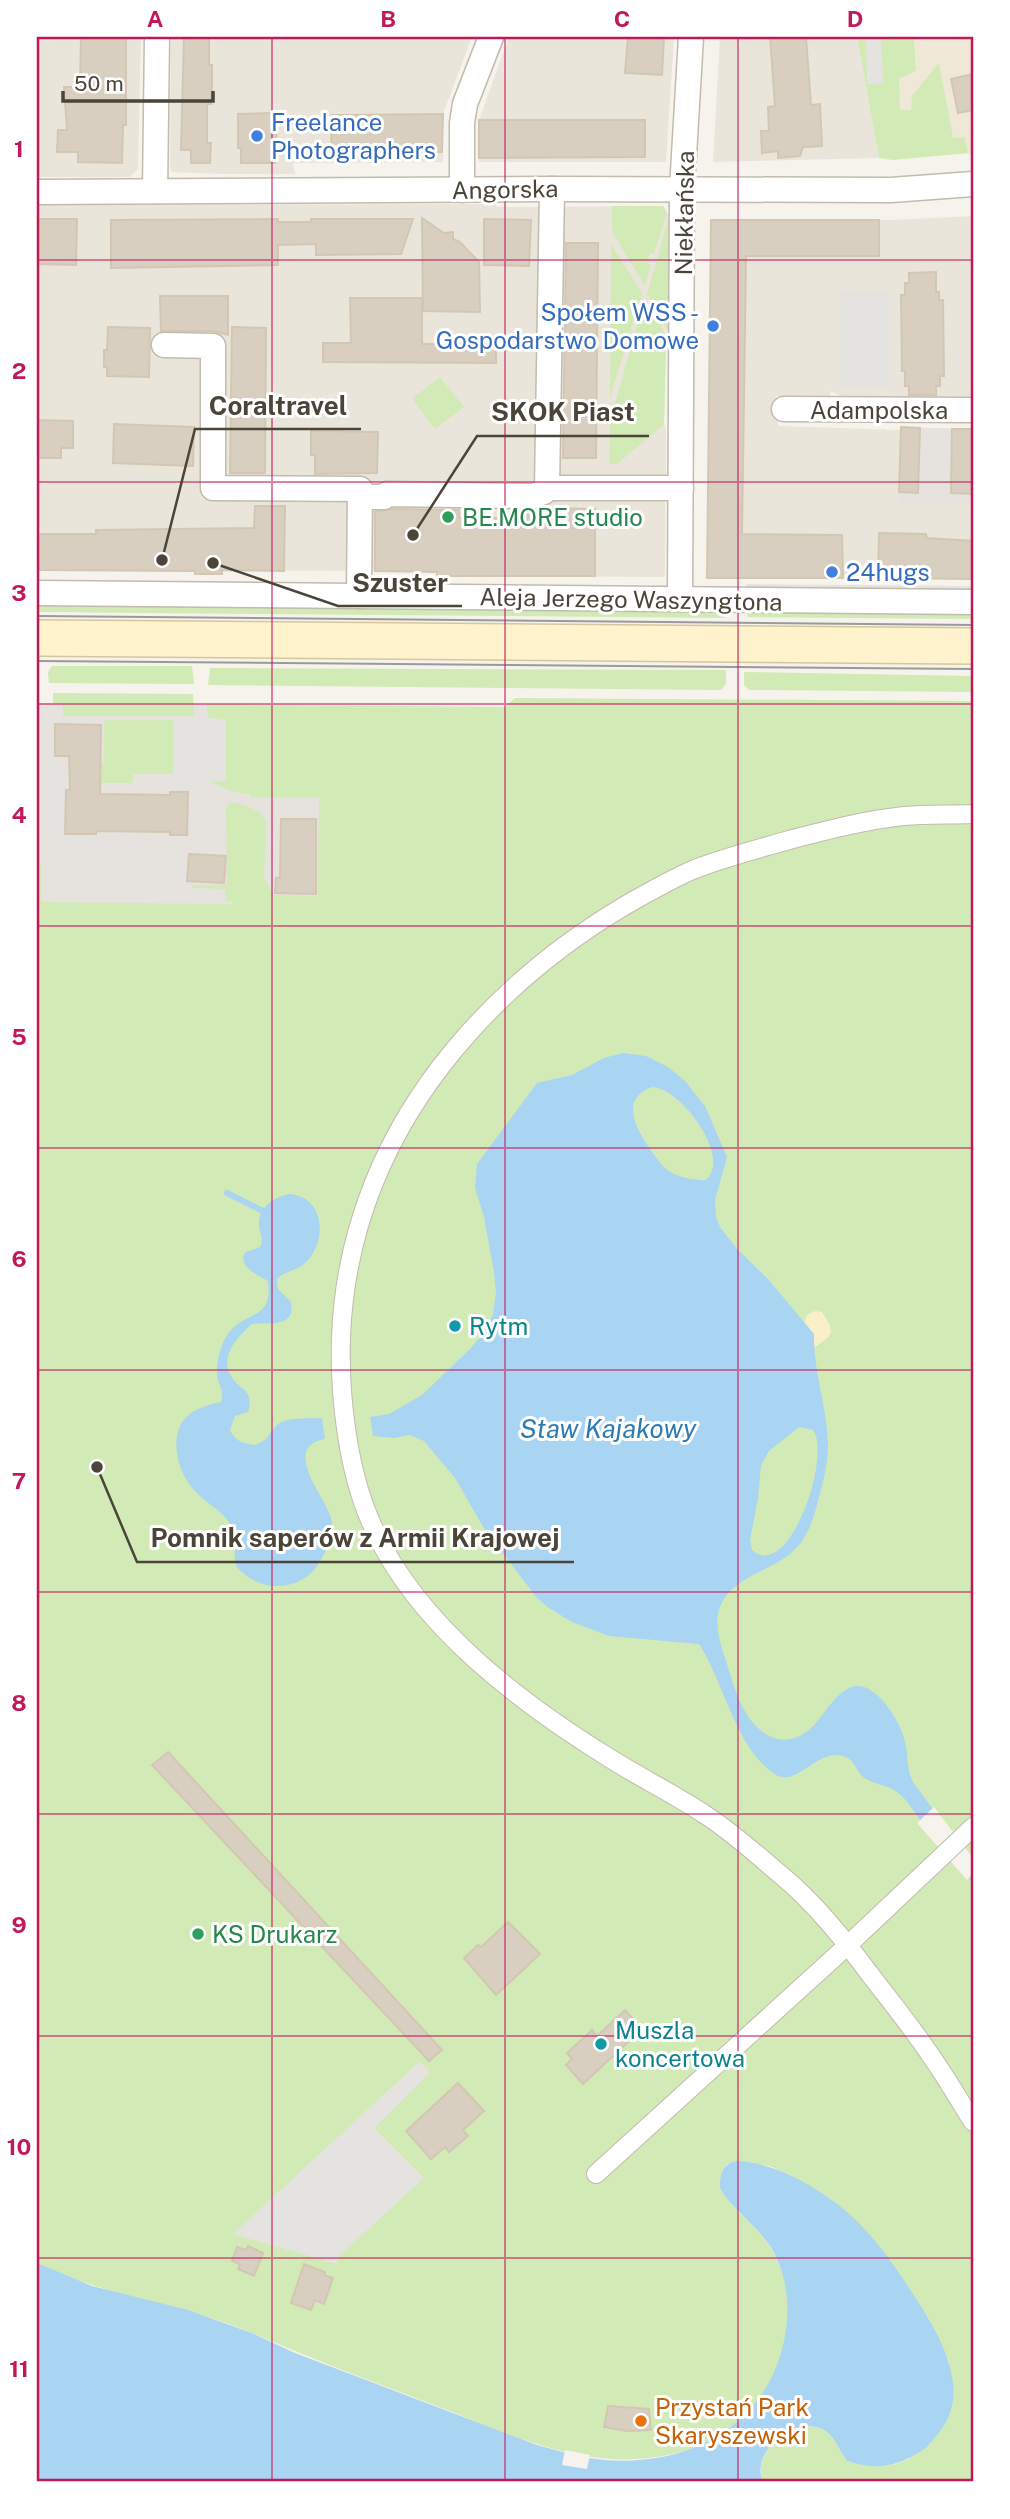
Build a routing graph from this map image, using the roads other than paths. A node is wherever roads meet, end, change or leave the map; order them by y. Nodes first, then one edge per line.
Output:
1 (158, 37) edge
2 (491, 37) edge
3 (691, 37) edge
4 (973, 184) edge
5 (552, 189) junction
6 (682, 189) junction
7 (462, 190) junction
8 (37, 191) edge
9 (155, 191) junction
10 (164, 345) dead end
11 (784, 409) dead end
12 (973, 410) edge
13 (547, 488) junction
14 (681, 488) junction
15 (360, 497) junction
16 (37, 593) edge
17 (359, 596) junction
18 (680, 599) junction
19 (973, 603) edge
20 (37, 638) edge
21 (973, 646) edge
22 (973, 814) edge
23 (968, 1832) edge
24 (848, 1945) junction
25 (973, 2122) edge
26 (596, 2174) dead end

1 - 9 street
2 - 7 street
3 - 6 street, Niekłańska
4 - 6 street, Angorska
5 - 6 street, Angorska
5 - 7 street, Angorska
5 - 13 street
6 - 14 street, Niekłańska
7 - 9 street, Angorska
8 - 9 street, Angorska
10 - 15 street
11 - 12 street, Adampolska
13 - 14 street
13 - 15 street
14 - 18 street, Niekłańska
15 - 17 street
16 - 17 street, Aleja Jerzego Waszyngtona
17 - 18 street, Aleja Jerzego Waszyngtona
18 - 19 street, Aleja Jerzego Waszyngtona
20 - 21 main road, Aleja Jerzego Waszyngtona
22 - 24 street
23 - 24 street
24 - 25 street
24 - 26 street

